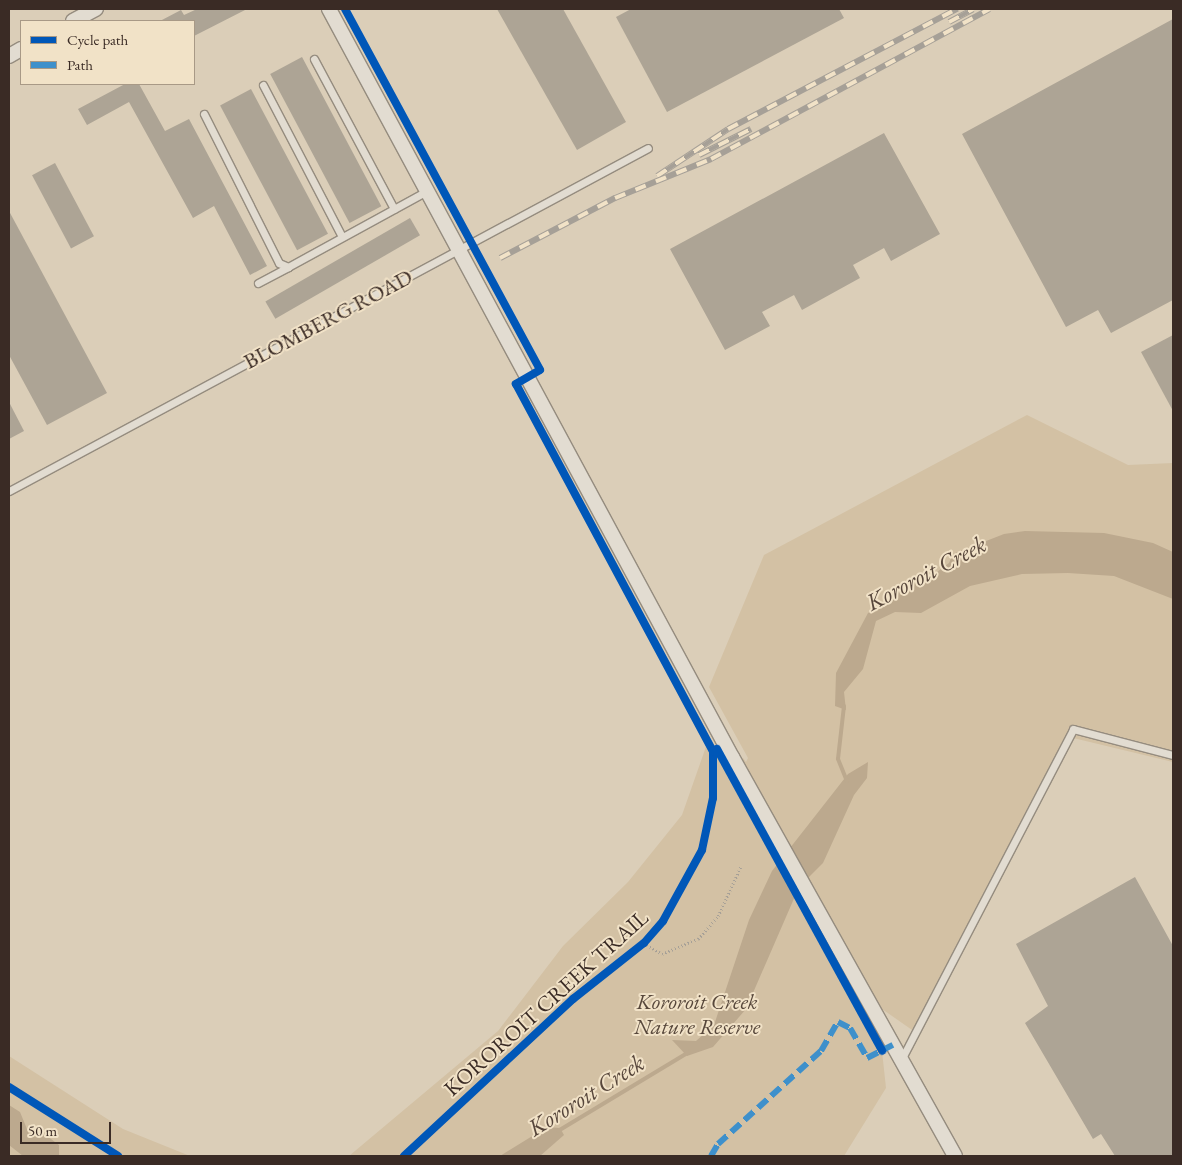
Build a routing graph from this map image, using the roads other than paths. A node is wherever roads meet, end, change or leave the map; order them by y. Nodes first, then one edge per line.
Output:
1 (96, 9) edge
2 (329, 9) edge
3 (75, 20) edge
4 (20, 50) edge
5 (9, 56) edge
6 (314, 59) dead end
7 (263, 84) dead end
8 (204, 114) dead end
9 (648, 148) dead end
10 (427, 191) junction
11 (394, 209) junction
12 (342, 237) junction
13 (458, 249) junction
14 (288, 267) junction
15 (258, 283) dead end
16 (9, 491) edge
17 (1173, 755) edge
18 (901, 1060) junction
19 (955, 1156) edge

1 - 3 street
2 - 10 street
4 - 5 street
6 - 11 lane
7 - 12 lane
8 - 14 lane
9 - 13 lane, BLOMBERG ROAD
10 - 11 lane
10 - 13 street
11 - 12 lane
12 - 14 lane
13 - 16 lane, BLOMBERG ROAD
13 - 18 street
14 - 15 lane
17 - 18 lane
18 - 19 street

